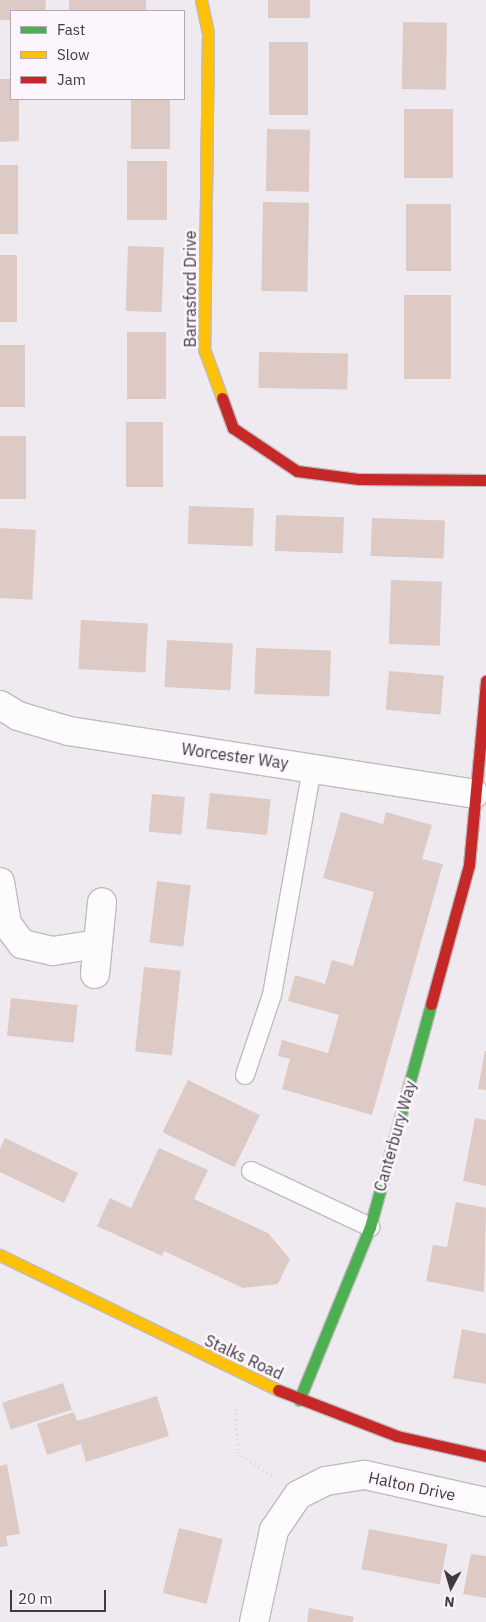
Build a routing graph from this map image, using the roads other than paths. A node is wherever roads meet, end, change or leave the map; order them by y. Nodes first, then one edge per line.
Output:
1 (201, 0) edge
2 (486, 480) edge
3 (486, 681) edge
4 (0, 705) edge
5 (312, 767) junction
6 (474, 794) junction
7 (477, 867) edge
8 (0, 882) edge
9 (102, 902) dead end
10 (97, 944) junction
11 (94, 974) dead end
12 (244, 1075) dead end
13 (251, 1171) dead end
14 (370, 1227) junction
15 (0, 1255) edge
16 (299, 1400) junction
17 (486, 1456) edge
18 (486, 1502) edge
19 (254, 1622) edge

1 - 2 street, Barrasford Drive
3 - 6 street, Canterbury Way
4 - 5 street, Worcester Way
5 - 6 street, Worcester Way
5 - 12 lane
6 - 7 street, Canterbury Way
7 - 14 street, Canterbury Way
8 - 10 street
9 - 10 street
10 - 11 street
13 - 14 lane
14 - 16 street, Canterbury Way
15 - 16 street, Stalks Road
16 - 17 street, Stalks Road
18 - 19 street, Halton Drive

